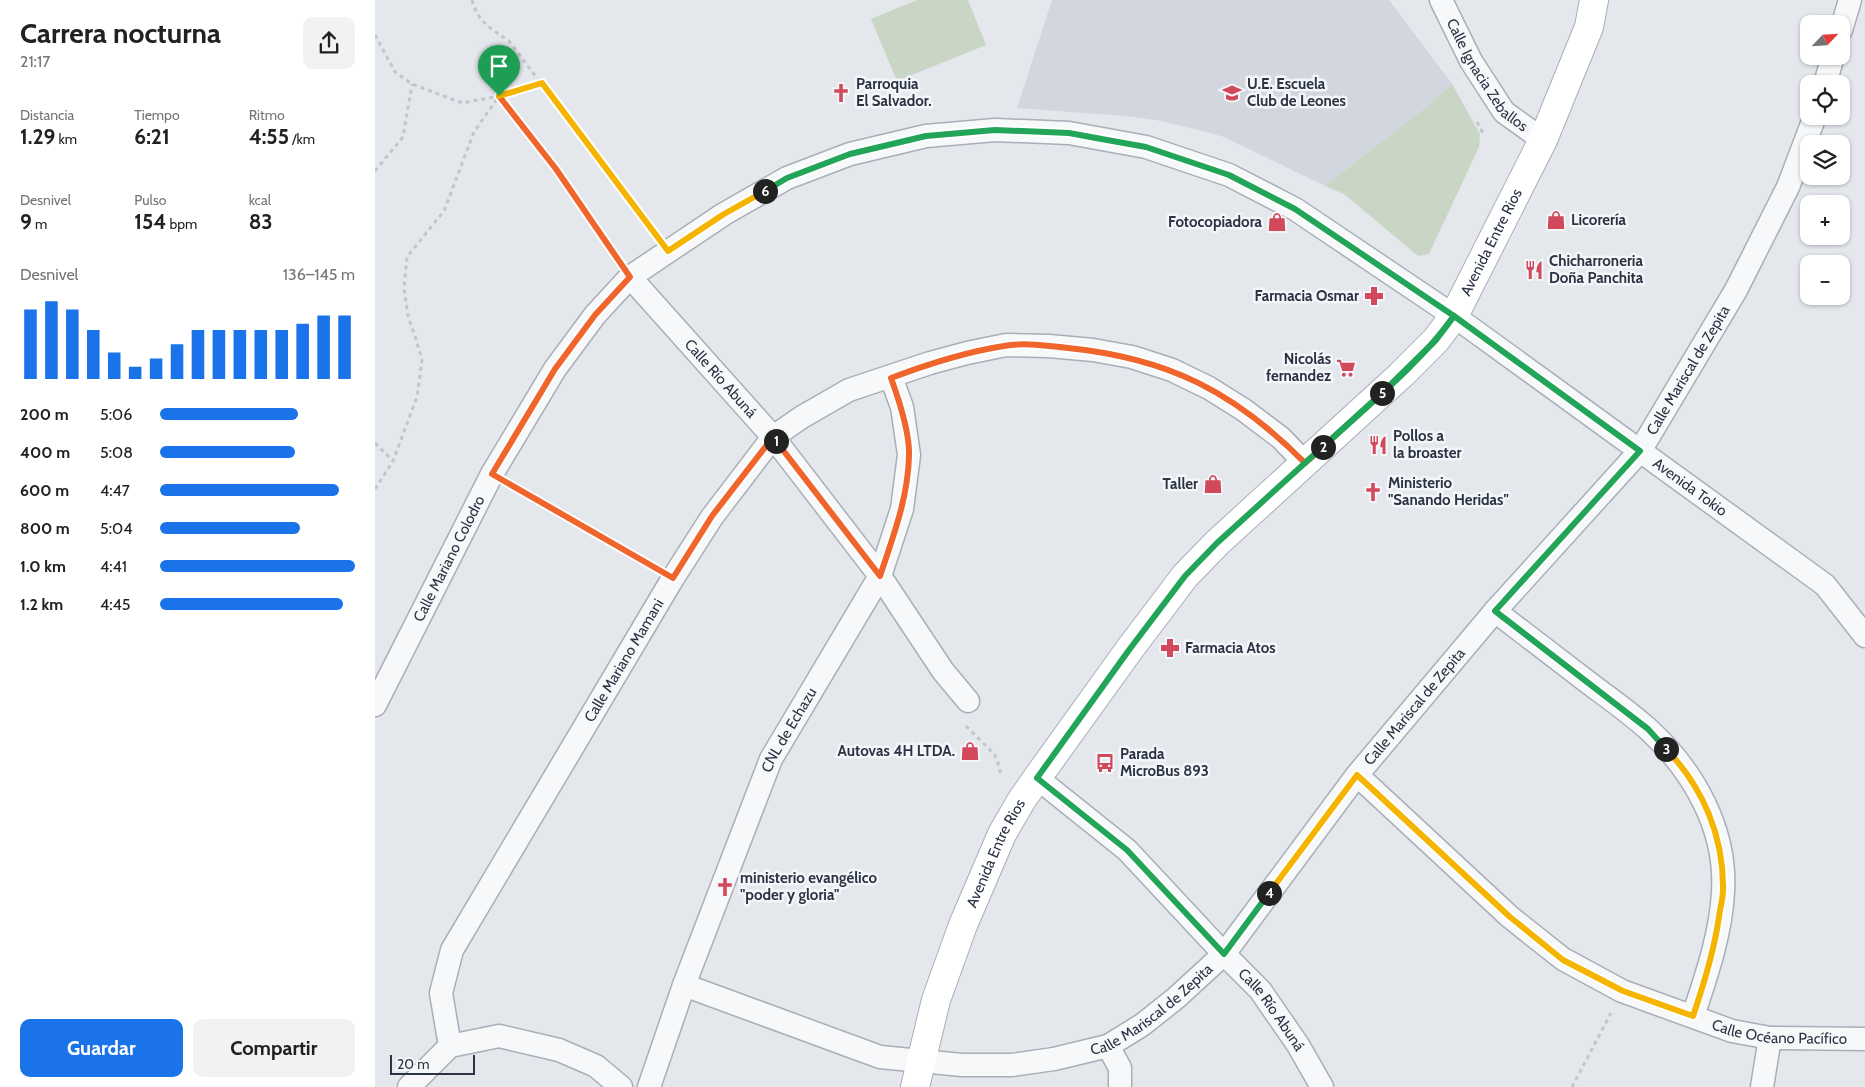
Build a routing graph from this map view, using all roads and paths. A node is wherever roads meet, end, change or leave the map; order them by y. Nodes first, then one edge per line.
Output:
1 (472, 0) edge
2 (1441, 0) edge
3 (1594, 0) edge
4 (1850, 0) edge
5 (1846, 15) edge
6 (375, 35) edge
7 (542, 83) junction
8 (412, 84) junction
9 (499, 96) junction
10 (1812, 125) edge
11 (1543, 140) junction
12 (375, 171) edge
13 (668, 251) junction
14 (630, 277) junction
15 (1454, 316) junction
16 (891, 378) junction
17 (773, 437) junction
18 (375, 444) edge
19 (1640, 451) junction
20 (393, 461) junction
21 (1305, 463) junction
22 (492, 474) junction
23 (375, 489) edge
24 (880, 576) junction
25 (673, 578) junction
26 (1495, 611) junction
27 (1865, 636) edge
28 (968, 701) dead end
29 (375, 705) edge
30 (973, 734) dead end
31 (1001, 775) dead end
32 (1357, 775) junction
33 (1037, 778) junction
34 (1224, 954) junction
35 (684, 985) junction
36 (1623, 991) junction
37 (1693, 1016) junction
38 (1771, 1038) junction
39 (1865, 1039) edge
40 (450, 1046) junction
41 (1108, 1046) junction
42 (918, 1074) edge
43 (409, 1087) edge
44 (621, 1087) edge
45 (649, 1087) edge
46 (1120, 1087) edge
47 (1322, 1087) edge
48 (1572, 1087) edge
49 (1762, 1087) edge

1 - 7 path
2 - 11 street, Calle Ignacia Zeballos
3 - 11 main road, Avenida Entre Rios
4 - 5 street
6 - 8 path
7 - 9 path
7 - 13 path
8 - 9 path
8 - 12 path
9 - 14 path
9 - 20 path
10 - 19 street, Calle Mariscal de Zepita
11 - 15 main road, Avenida Entre Rios
13 - 14 street, Calle Mariano Colodro
13 - 15 street, Calle Mariano Colodro
14 - 17 street, Calle Río Abuná
14 - 22 street, Calle Mariano Colodro
15 - 19 street, Avenida Tokio
15 - 21 main road, Avenida Entre Rios
16 - 17 street, Calle Mariano Mamani
16 - 21 street, Calle Mariano Mamani
16 - 24 street, CNL de Echazu
17 - 24 street, Calle Río Abuná
17 - 25 street, Calle Mariano Mamani
18 - 20 path
19 - 26 street, Calle Mariscal de Zepita
19 - 27 street, Avenida Tokio
20 - 23 path
21 - 33 main road, Avenida Entre Rios
22 - 25 path
22 - 29 street, Calle Mariano Colodro
24 - 28 street, Calle Río Abuná
24 - 35 street, CNL de Echazu
25 - 40 street, Calle Mariano Mamani
26 - 32 street, Calle Mariscal de Zepita
26 - 37 street
30 - 31 path
32 - 34 street, Calle Mariscal de Zepita
32 - 36 street, Calle Océano Pacífico
33 - 34 street, Calle Río Abuná
33 - 42 main road, Avenida Entre Rios
34 - 41 street, Calle Mariscal de Zepita
34 - 47 street, Calle Río Abuná
35 - 42 street, Calle Mariscal de Zepita
35 - 45 street, CNL de Echazu
36 - 37 street, Calle Océano Pacífico
36 - 48 path
37 - 38 street, Calle Océano Pacífico
38 - 39 street, Calle Océano Pacífico
38 - 49 street
40 - 43 street
40 - 44 street
41 - 42 street, Calle Mariscal de Zepita
41 - 46 street

